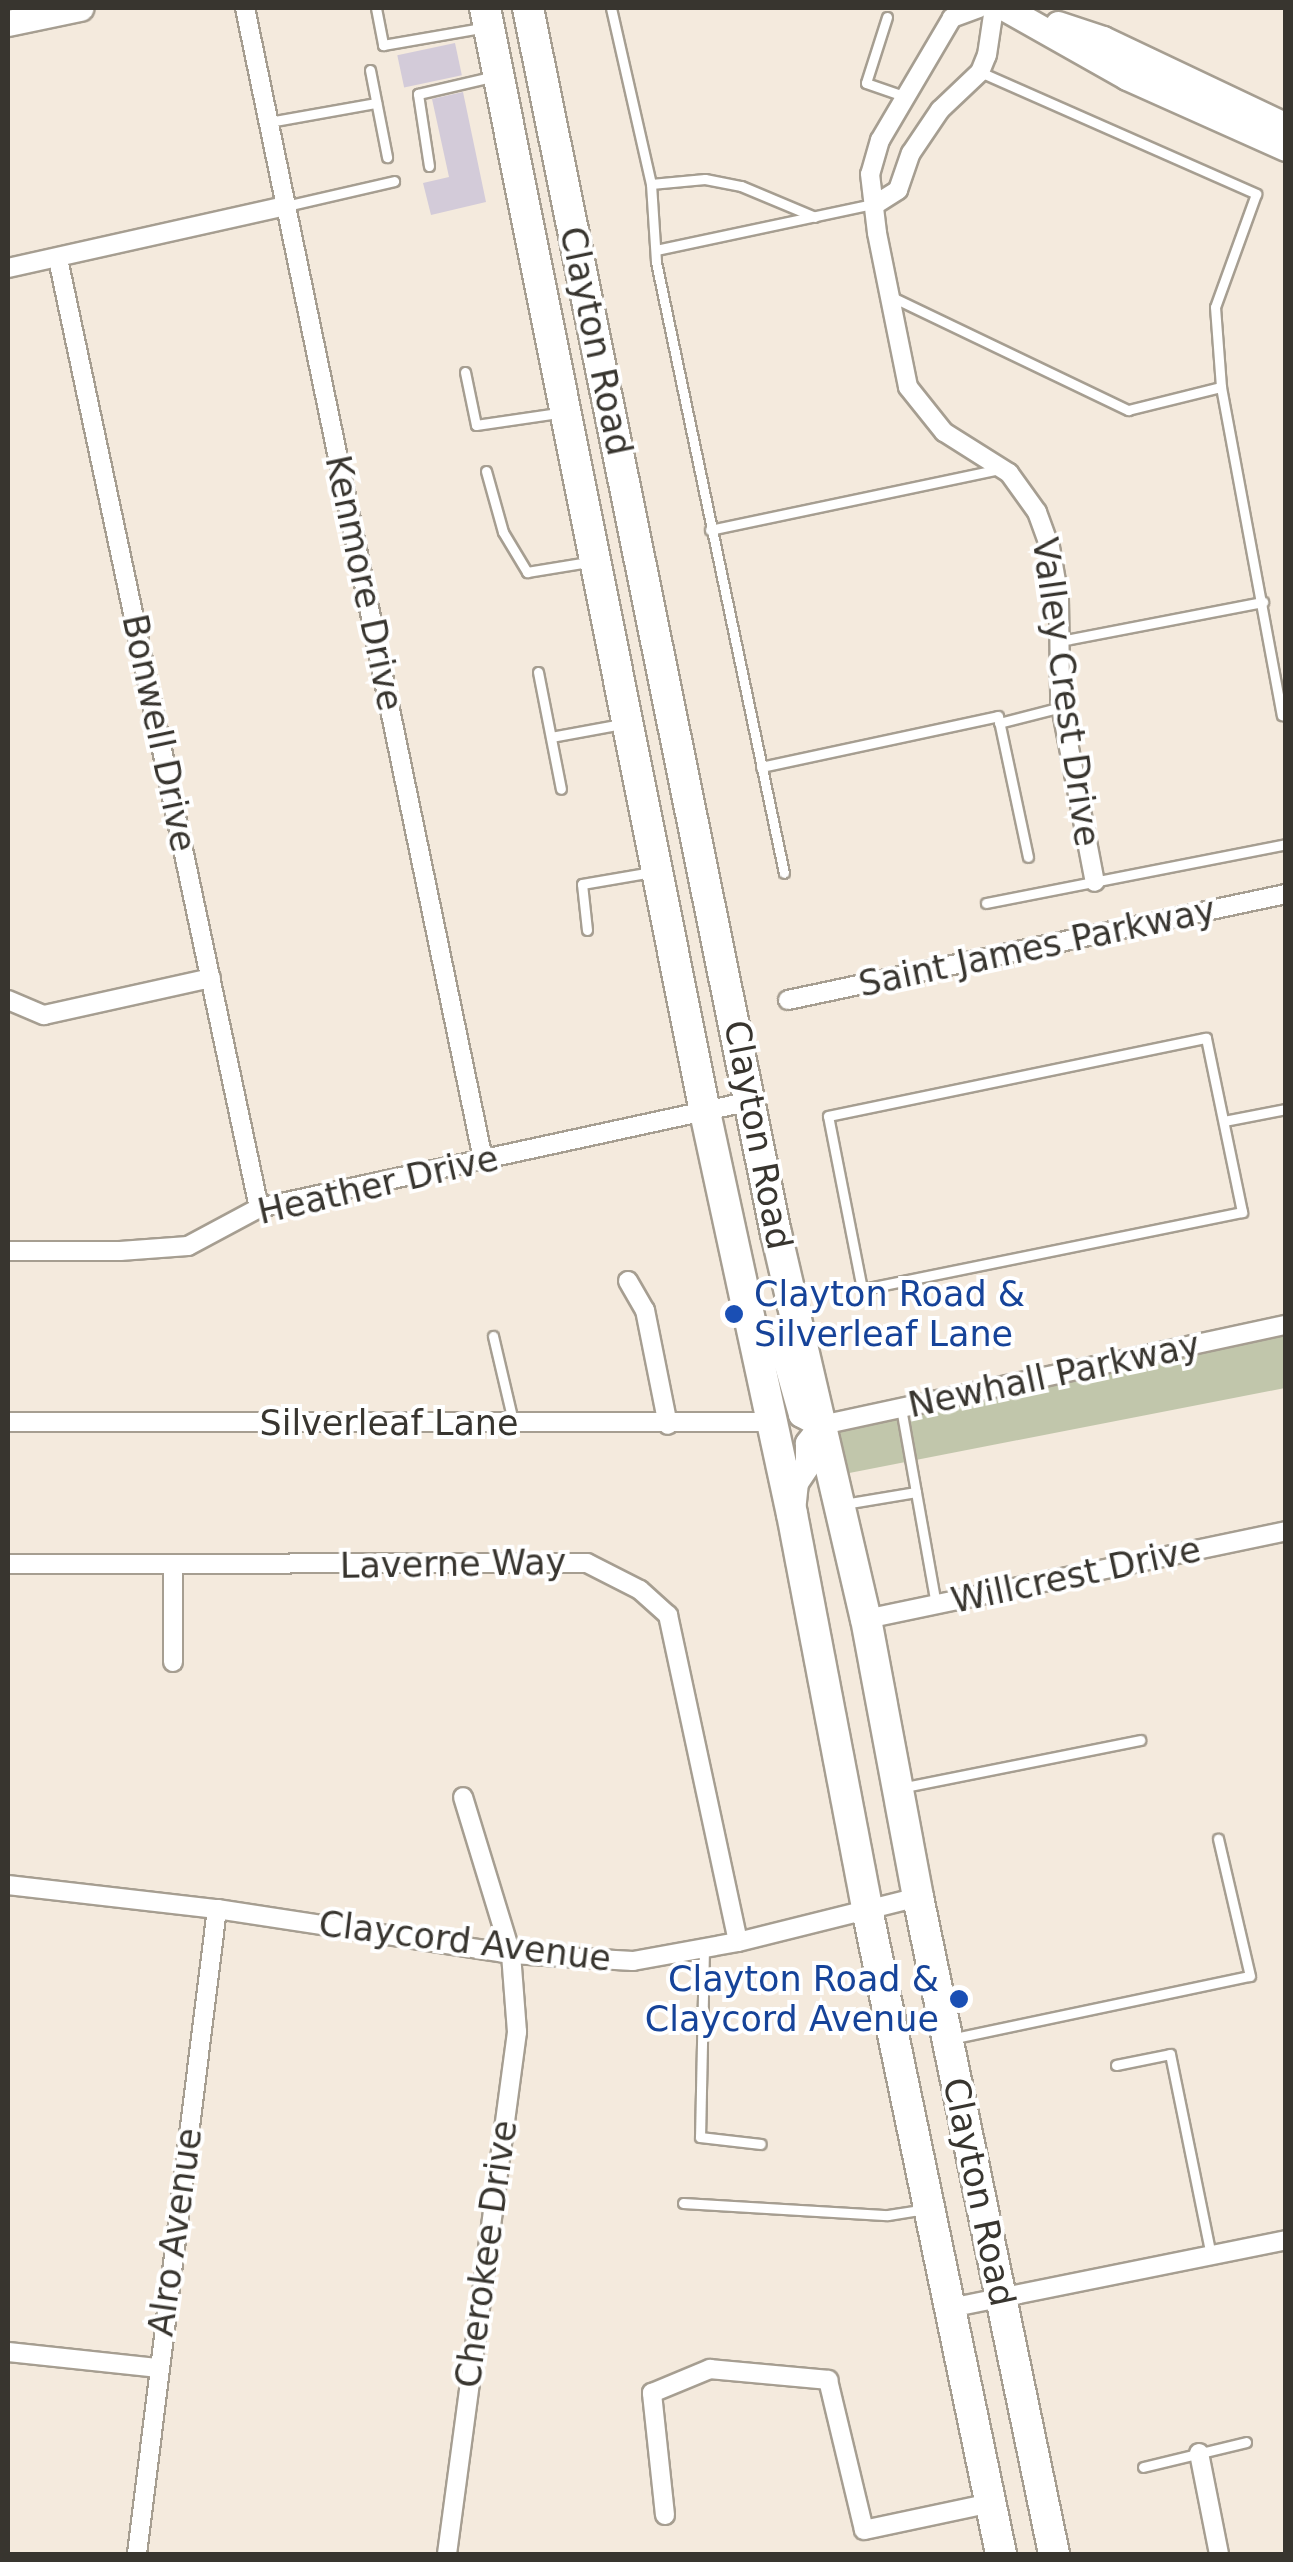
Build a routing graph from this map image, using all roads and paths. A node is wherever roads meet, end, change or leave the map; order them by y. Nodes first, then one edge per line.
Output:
1 (80, 8) edge
2 (245, 8) edge
3 (376, 8) edge
4 (528, 8) edge
5 (611, 8) edge
6 (979, 8) edge
7 (994, 8) edge
8 (1008, 8) edge
9 (887, 16) dead end
10 (487, 17) edge
11 (8, 23) edge
12 (370, 70) dead end
13 (980, 72) junction
14 (499, 76) junction
15 (903, 96) junction
16 (376, 103) junction
17 (269, 122) junction
18 (1286, 126) edge
19 (1286, 148) edge
20 (387, 157) dead end
21 (429, 166) dead end
22 (394, 181) dead end
23 (651, 184) junction
24 (876, 204) junction
25 (286, 206) junction
26 (818, 218) junction
27 (656, 250) junction
28 (58, 259) junction
29 (8, 268) edge
30 (888, 295) junction
31 (465, 372) dead end
32 (1221, 387) junction
33 (566, 411) junction
34 (1003, 468) junction
35 (486, 470) dead end
36 (710, 530) junction
37 (595, 560) junction
38 (1262, 602) junction
39 (1060, 641) junction
40 (538, 672) dead end
41 (1062, 708) junction
42 (1282, 715) dead end
43 (628, 723) junction
44 (999, 724) junction
45 (550, 738) junction
46 (761, 766) junction
47 (561, 790) dead end
48 (1286, 844) edge
49 (1028, 857) dead end
50 (657, 871) junction
51 (784, 873) dead end
52 (1094, 882) junction
53 (1286, 894) edge
54 (986, 903) dead end
55 (587, 930) dead end
56 (211, 978) junction
57 (8, 1000) edge
58 (788, 1000) dead end
59 (751, 1101) junction
60 (1286, 1109) edge
61 (705, 1112) junction
62 (1224, 1121) junction
63 (482, 1159) junction
64 (259, 1208) junction
65 (8, 1250) edge
66 (628, 1281) dead end
67 (750, 1321) junction
68 (1286, 1326) edge
69 (493, 1336) dead end
70 (901, 1408) junction
71 (8, 1422) edge
72 (770, 1422) junction
73 (513, 1424) junction
74 (822, 1424) junction
75 (668, 1425) junction
76 (916, 1492) junction
77 (840, 1505) junction
78 (792, 1514) junction
79 (1286, 1531) edge
80 (8, 1564) edge
81 (173, 1567) junction
82 (936, 1604) junction
83 (866, 1619) junction
84 (173, 1662) dead end
85 (1140, 1740) dead end
86 (898, 1789) junction
87 (463, 1798) dead end
88 (1218, 1839) dead end
89 (8, 1885) edge
90 (918, 1897) junction
91 (217, 1909) junction
92 (867, 1910) junction
93 (738, 1942) junction
94 (704, 1948) junction
95 (511, 1954) junction
96 (948, 2040) junction
97 (1116, 2065) dead end
98 (762, 2144) dead end
99 (683, 2203) dead end
100 (929, 2208) junction
101 (1286, 2240) edge
102 (1211, 2255) junction
103 (1001, 2297) junction
104 (950, 2308) junction
105 (8, 2352) edge
106 (157, 2368) junction
107 (1246, 2442) dead end
108 (1199, 2453) junction
109 (1144, 2466) dead end
110 (991, 2504) junction
111 (665, 2515) dead end
112 (136, 2554) edge
113 (447, 2554) edge
114 (1001, 2554) edge
115 (1054, 2554) edge
116 (1219, 2554) edge

1 - 11 street
2 - 17 street, Kenmore Drive
3 - 10 lane
4 - 59 main road, Clayton Road
5 - 23 lane
6 - 15 street, Valley Crest Drive
7 - 13 street
8 - 18 street
8 - 19 street
9 - 15 lane
10 - 14 main road, Clayton Road
12 - 16 lane
13 - 24 street
13 - 32 lane
14 - 21 lane
14 - 33 main road, Clayton Road
15 - 24 street, Valley Crest Drive
16 - 17 lane
16 - 20 lane
17 - 25 street, Kenmore Drive
22 - 25 lane
23 - 26 lane
23 - 27 lane
24 - 26 lane
24 - 30 street, Valley Crest Drive
25 - 28 street
25 - 63 street, Kenmore Drive
26 - 27 lane
27 - 36 lane
28 - 29 street
28 - 56 street, Bonwell Drive
30 - 32 lane
30 - 34 street, Valley Crest Drive
31 - 33 lane
32 - 38 lane
33 - 37 main road, Clayton Road
34 - 36 lane
34 - 39 street, Valley Crest Drive
35 - 37 lane
36 - 46 lane
37 - 43 main road, Clayton Road
38 - 39 lane
38 - 42 lane
39 - 41 street, Valley Crest Drive
40 - 45 lane
41 - 44 lane
41 - 52 street, Valley Crest Drive
43 - 45 lane
43 - 50 main road, Clayton Road
44 - 46 lane
44 - 49 lane
45 - 47 lane
46 - 51 lane
48 - 52 lane
50 - 55 lane
50 - 61 main road, Clayton Road
52 - 54 lane
53 - 58 street, Saint James Parkway
56 - 57 street
56 - 64 street, Bonwell Drive
59 - 61 street, Heather Drive
59 - 74 main road, Clayton Road
60 - 62 lane
61 - 63 street, Heather Drive
61 - 67 main road, Clayton Road
62 - 62 lane
63 - 64 street, Heather Drive
64 - 65 street, Heather Drive
66 - 75 street
67 - 72 main road, Clayton Road
67 - 74 street
68 - 70 street, Newhall Parkway
69 - 73 lane
70 - 74 street, Newhall Parkway
70 - 76 lane
71 - 73 street, Silverleaf Lane
72 - 75 street, Silverleaf Lane
72 - 78 main road, Clayton Road
73 - 75 street, Silverleaf Lane
74 - 77 main road, Clayton Road
74 - 78 street
76 - 77 lane
76 - 82 lane
77 - 83 main road, Clayton Road
78 - 92 main road, Clayton Road
79 - 82 street, Willcrest Drive
80 - 81 street, Laverne Way
81 - 84 street
81 - 93 street, Laverne Way
82 - 83 street, Willcrest Drive
83 - 86 main road, Clayton Road
85 - 86 lane
86 - 90 main road, Clayton Road
87 - 95 street, Cherokee Drive
88 - 96 lane
89 - 91 street, Claycord Avenue
90 - 92 street, Claycord Avenue
90 - 96 main road, Clayton Road
91 - 95 street, Claycord Avenue
91 - 106 street, Alro Avenue
92 - 93 street, Claycord Avenue
92 - 100 main road, Clayton Road
93 - 94 street, Claycord Avenue
94 - 95 street, Claycord Avenue
94 - 98 lane
95 - 113 street, Cherokee Drive
96 - 103 main road, Clayton Road
97 - 102 lane
99 - 100 lane
100 - 104 main road, Clayton Road
101 - 102 street
102 - 103 street
103 - 104 street
103 - 115 main road, Clayton Road
104 - 110 main road, Clayton Road
105 - 106 street
106 - 112 street, Alro Avenue
107 - 108 lane
108 - 109 lane
108 - 116 street
110 - 111 street
110 - 114 main road, Clayton Road

